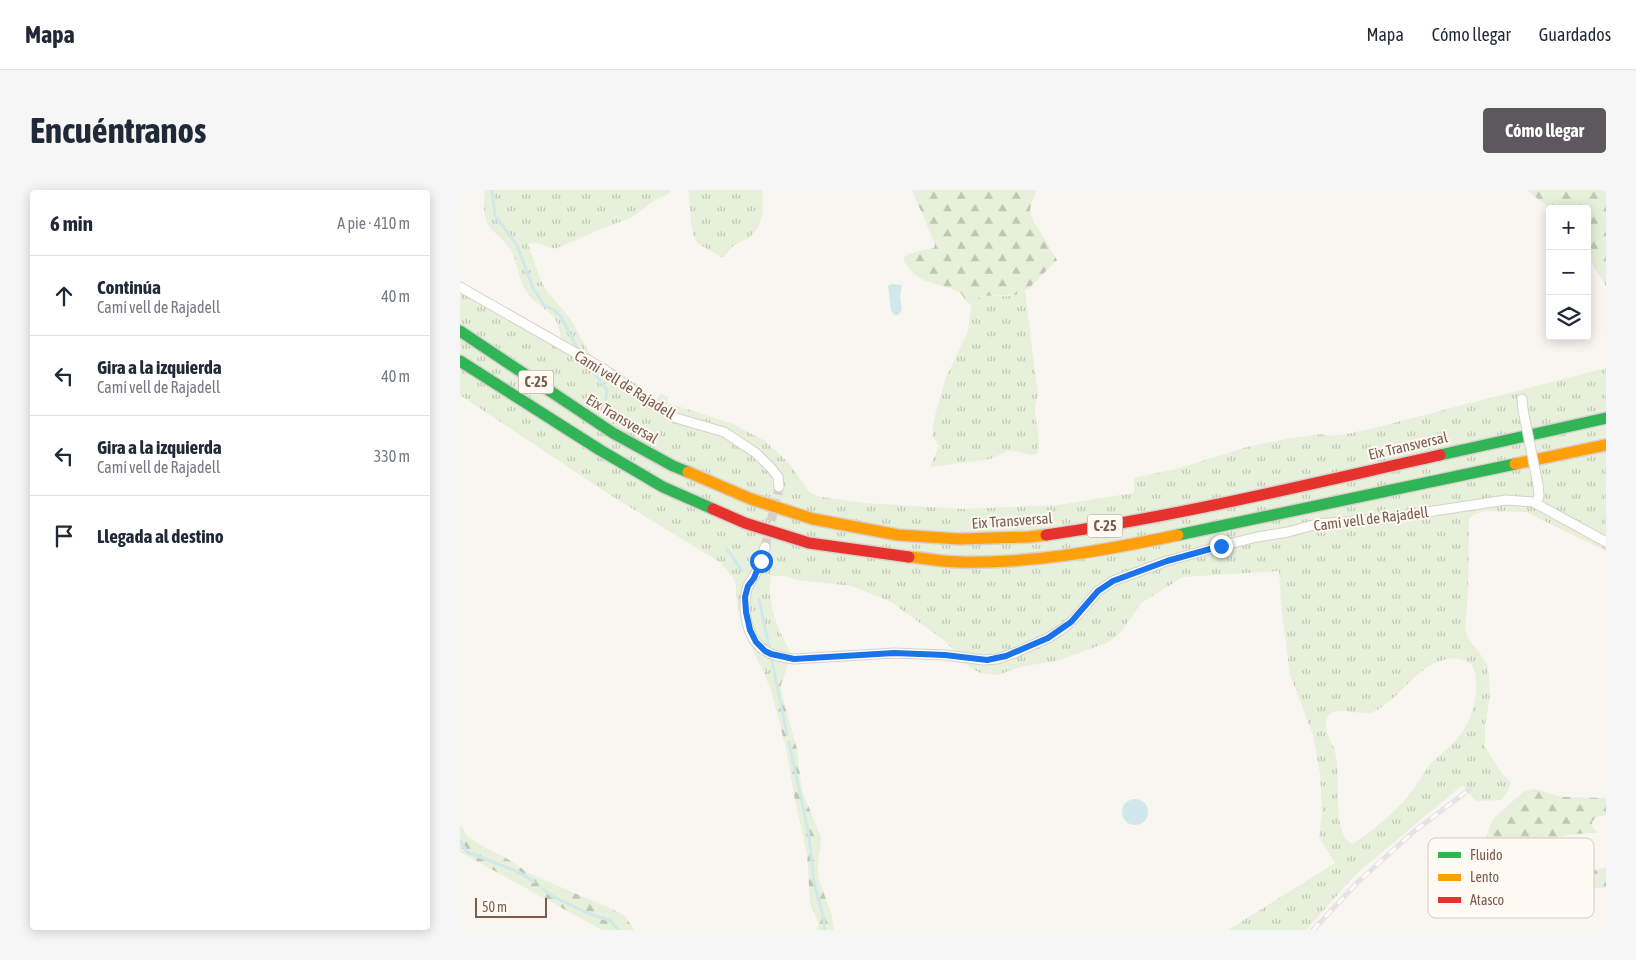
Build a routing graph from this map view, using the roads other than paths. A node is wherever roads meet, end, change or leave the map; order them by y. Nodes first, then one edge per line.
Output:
1 (460, 287) edge
2 (460, 331) edge
3 (460, 361) edge
4 (1522, 399) dead end
5 (1606, 418) edge
6 (1606, 444) edge
7 (779, 487) tunnel mouth
8 (1536, 503) junction
9 (1606, 542) edge
10 (765, 547) tunnel mouth

1 - 7 street, Camí vell de Rajadell
2 - 5 highway, Eix Transversal / C-25
3 - 6 highway, C-25
4 - 8 street, bridge
8 - 9 street, Camí vell de Rajadell
8 - 10 street, Camí vell de Rajadell

